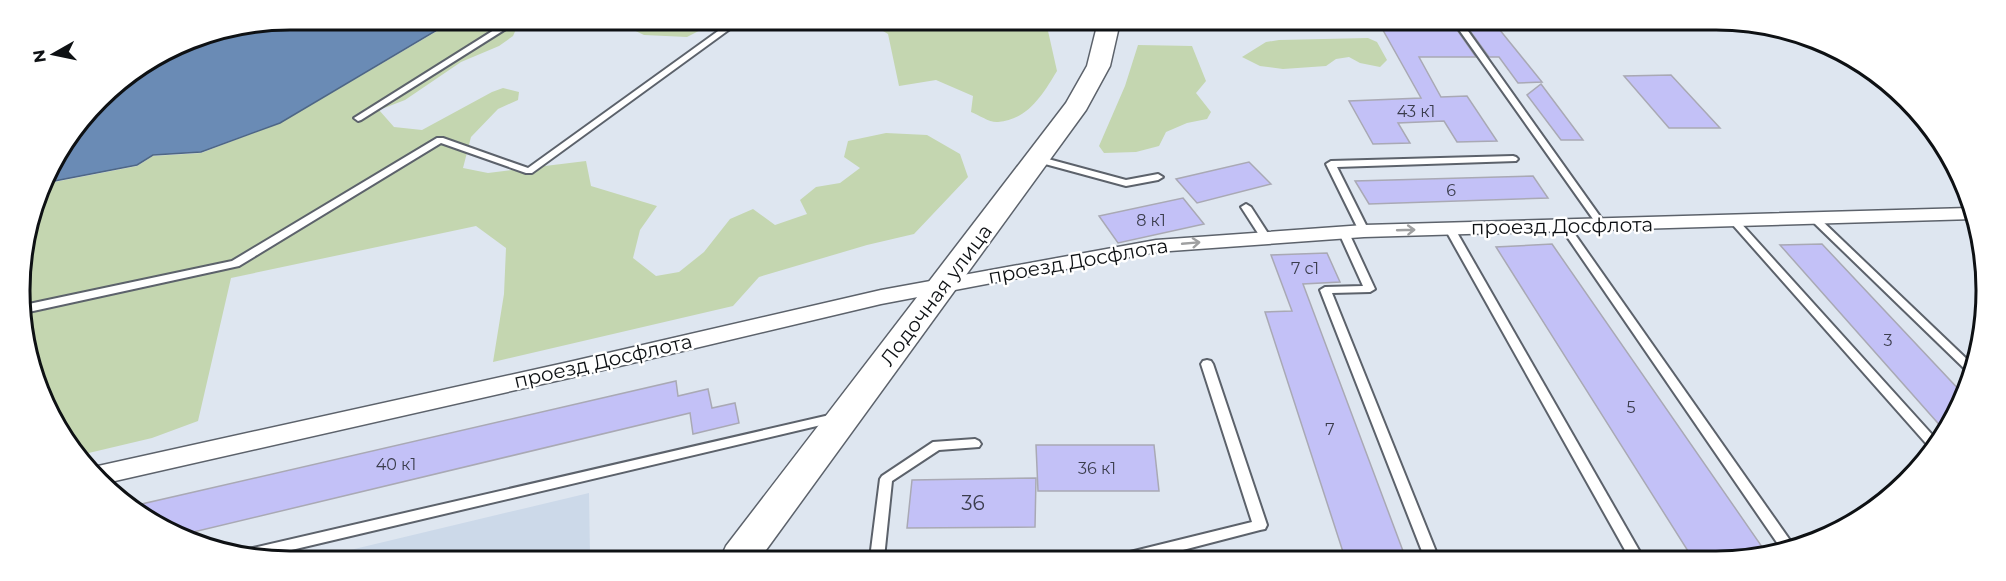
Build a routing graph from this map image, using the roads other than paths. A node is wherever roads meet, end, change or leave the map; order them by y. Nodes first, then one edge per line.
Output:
1 (500, 30) edge
2 (725, 30) edge
3 (1108, 30) edge
4 (1463, 30) edge
5 (358, 118) dead end
6 (1038, 159) junction
7 (1513, 159) dead end
8 (1158, 177) dead end
9 (1246, 207) dead end
10 (1964, 214) edge
11 (1816, 220) junction
12 (1735, 222) junction
13 (1601, 224) junction
14 (1564, 225) junction
15 (1450, 229) junction
16 (1364, 231) junction
17 (1344, 233) junction
18 (1266, 238) junction
19 (946, 284) junction
20 (31, 308) edge
21 (1207, 364) dead end
22 (1965, 364) edge
23 (843, 416) junction
24 (1929, 439) edge
25 (975, 444) dead end
26 (105, 473) edge
27 (1784, 542) edge
28 (270, 550) edge
29 (744, 551) edge
30 (879, 551) edge
31 (1158, 551) edge
32 (1429, 551) edge
33 (1632, 551) edge

1 - 5 lane
2 - 20 lane
3 - 6 street, Лодочная улица
4 - 13 lane
6 - 8 lane
6 - 19 street, Лодочная улица
7 - 16 lane
9 - 18 lane
10 - 11 street, проезд Досфлота
11 - 12 street, проезд Досфлота
11 - 22 lane
12 - 13 street, проезд Досфлота
12 - 24 lane
13 - 14 street, проезд Досфлота
14 - 15 street, проезд Досфлота
14 - 27 lane
16 -> 15 street, проезд Досфлота
15 - 33 lane
16 - 17 street, проезд Досфлота
17 - 18 street, проезд Досфлота
17 - 32 lane
19 -> 18 street, проезд Досфлота
19 - 23 street, Лодочная улица
19 - 26 street, проезд Досфлота
21 - 31 lane
23 - 28 lane
23 - 29 street, Лодочная улица
25 - 30 lane

